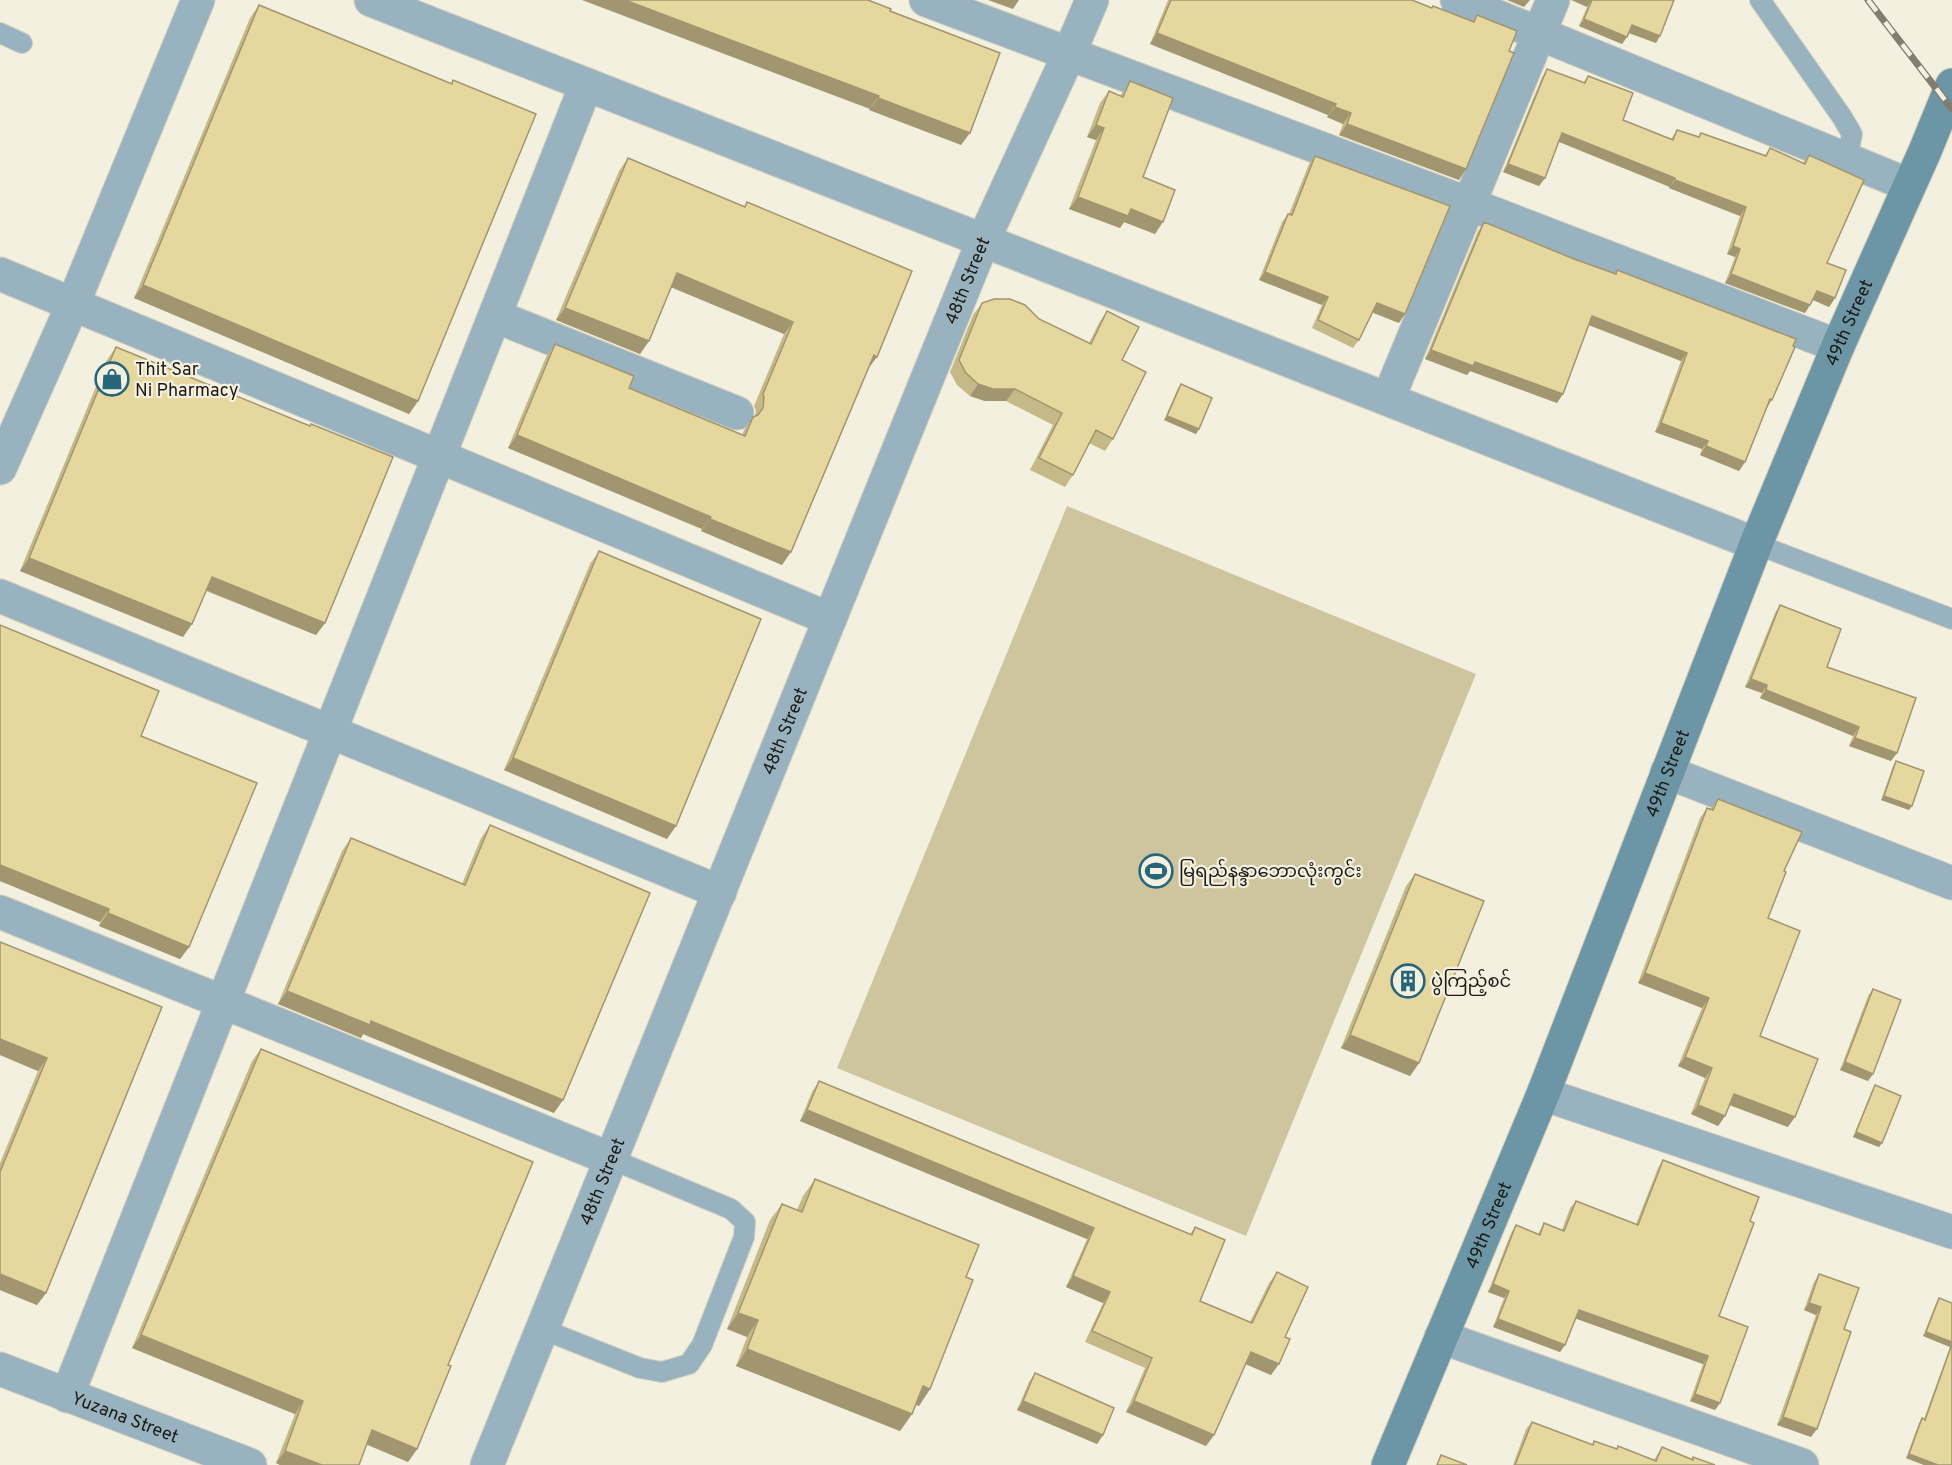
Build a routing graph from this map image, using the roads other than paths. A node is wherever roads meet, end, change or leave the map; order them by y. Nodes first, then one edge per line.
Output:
1 (198, 0) edge
2 (371, 0) edge
3 (926, 0) edge
4 (1092, 0) edge
5 (1456, 0) edge
6 (1553, 0) edge
7 (1760, 0) edge
8 (0, 33) edge
9 (1540, 34) junction
10 (22, 43) dead end
11 (1070, 54) junction
12 (586, 85) junction
13 (1952, 85) edge
14 (1847, 160) junction
15 (1909, 185) junction
16 (1469, 204) junction
17 (983, 241) junction
18 (0, 274) edge
19 (73, 304) junction
20 (495, 316) junction
21 (1838, 346) junction
22 (1388, 399) junction
23 (737, 413) dead end
24 (439, 456) junction
25 (0, 468) edge
26 (1756, 544) junction
27 (0, 596) edge
28 (830, 619) junction
29 (1952, 619) edge
30 (330, 732) junction
31 (1667, 772) junction
32 (1952, 883) edge
33 (720, 892) junction
34 (0, 912) edge
35 (222, 1002) junction
36 (1543, 1094) junction
37 (611, 1159) junction
38 (1952, 1232) edge
39 (542, 1329) junction
40 (1440, 1337) junction
41 (0, 1369) edge
42 (67, 1396) junction
43 (250, 1465) edge
44 (487, 1465) edge
45 (1388, 1465) edge
46 (1802, 1465) edge

1 - 19 street
2 - 12 street
3 - 11 street
4 - 11 street, 48th Street
5 - 9 street
6 - 9 street
7 - 14 lane
8 - 10 lane
9 - 14 street
9 - 16 street
11 - 16 street
11 - 17 street, 48th Street
12 - 17 street
12 - 20 street
13 - 15 main road, 49th Street
14 - 15 street
15 - 21 main road, 49th Street
16 - 21 street
16 - 22 street
17 - 22 street
17 - 28 street, 48th Street
18 - 19 street
19 - 24 street
19 - 25 street
20 - 23 street
20 - 24 street
21 - 26 main road, 49th Street
22 - 26 street
24 - 28 street
24 - 30 street
26 - 29 lane
26 - 31 main road, 49th Street
27 - 30 street
28 - 33 street, 48th Street
30 - 33 street
30 - 35 street
31 - 32 street
31 - 36 main road, 49th Street
33 - 37 street, 48th Street
34 - 35 street
35 - 37 street
35 - 42 street
36 - 38 street
36 - 40 main road, 49th Street
37 - 39 street, 48th Street
37 - 39 lane
39 - 44 street, 48th Street
40 - 45 main road, 49th Street
40 - 46 street
41 - 42 street, Yuzana Street
42 - 43 street, Yuzana Street

